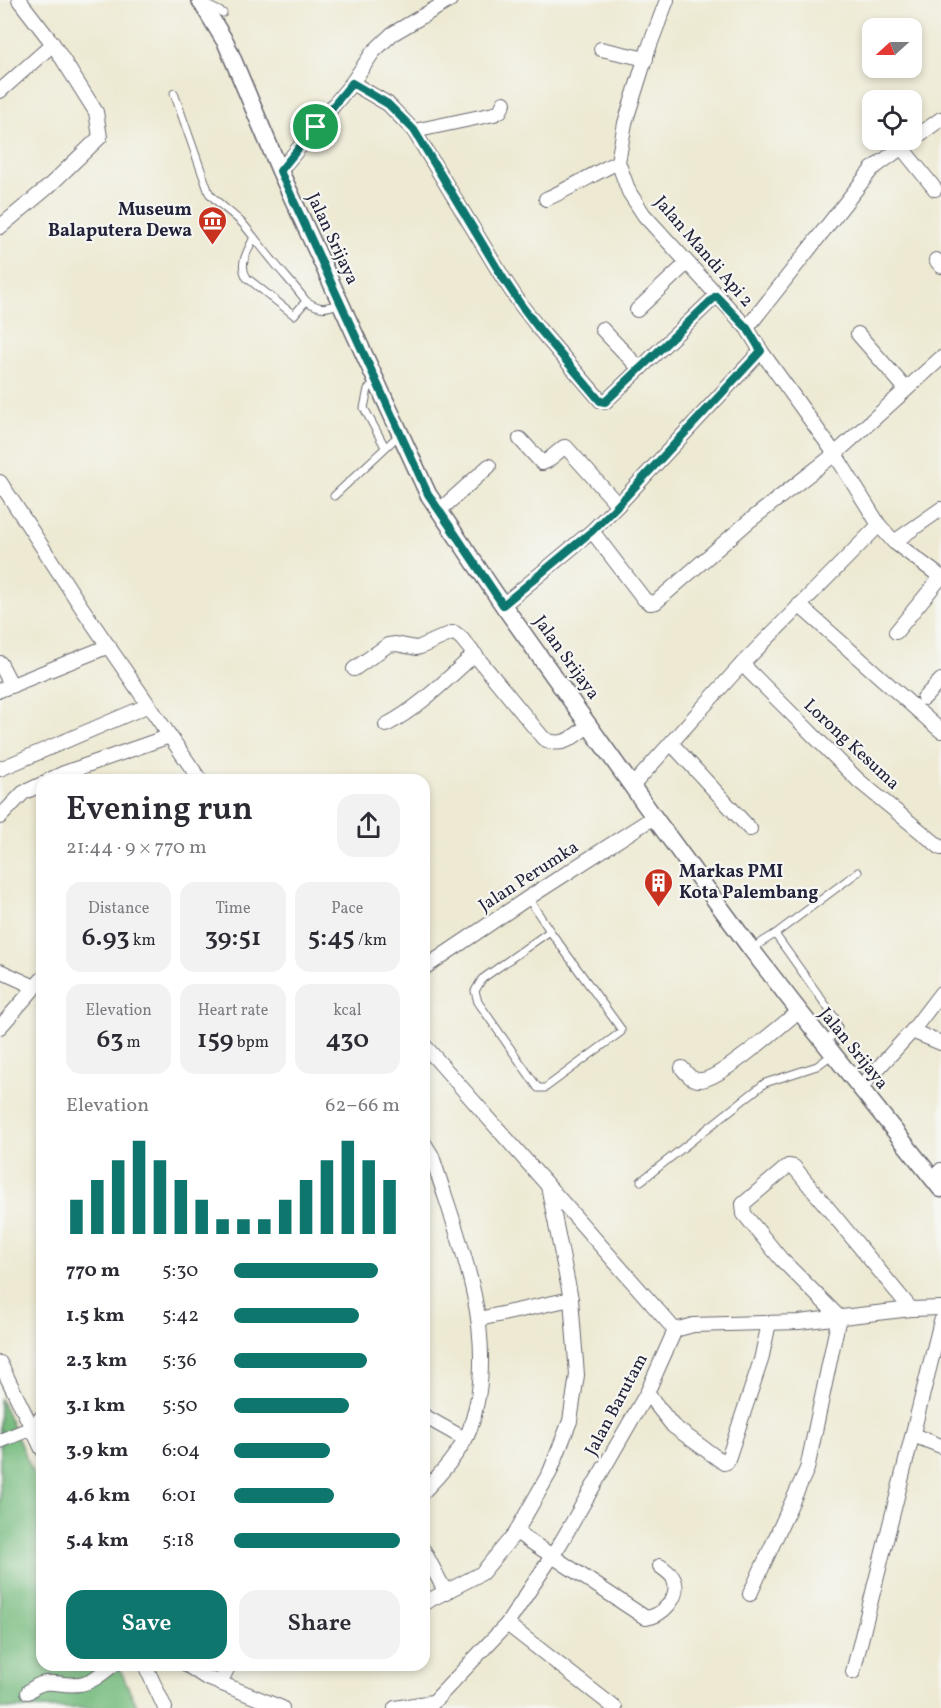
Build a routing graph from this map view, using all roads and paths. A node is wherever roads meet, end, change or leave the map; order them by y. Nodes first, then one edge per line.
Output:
1 (19, 0) edge
2 (450, 0) edge
3 (667, 0) edge
4 (201, 2) edge
5 (223, 13) dead end
6 (53, 44) junction
7 (600, 49) dead end
8 (646, 58) junction
9 (352, 83) junction
10 (0, 91) edge
11 (174, 93) dead end
12 (504, 104) dead end
13 (941, 119) edge
14 (414, 130) junction
15 (922, 133) edge
16 (899, 150) edge
17 (904, 150) edge
18 (618, 162) junction
19 (280, 171) junction
20 (934, 189) dead end
21 (546, 199) dead end
22 (0, 227) edge
23 (254, 237) junction
24 (687, 263) junction
25 (716, 296) junction
26 (306, 302) junction
27 (340, 303) junction
28 (638, 310) dead end
29 (747, 328) junction
30 (602, 329) dead end
31 (858, 334) dead end
32 (761, 351) junction
33 (941, 358) edge
34 (640, 369) junction
35 (376, 383) junction
36 (906, 390) junction
37 (400, 434) junction
38 (520, 439) dead end
39 (385, 447) junction
40 (835, 454) junction
41 (489, 466) dead end
42 (0, 482) edge
43 (334, 496) dead end
44 (618, 505) junction
45 (941, 509) edge
46 (439, 511) junction
47 (879, 525) junction
48 (592, 531) junction
49 (894, 542) junction
50 (941, 577) edge
51 (503, 605) junction
52 (799, 605) junction
53 (896, 632) dead end
54 (109, 646) junction
55 (475, 654) junction
56 (0, 663) edge
57 (742, 664) junction
58 (354, 669) dead end
59 (941, 680) edge
60 (6, 688) edge
61 (924, 698) dead end
62 (149, 705) junction
63 (386, 725) dead end
64 (589, 725) junction
65 (941, 731) edge
66 (170, 736) junction
67 (671, 744) junction
68 (0, 769) edge
69 (62, 774) edge
70 (196, 774) edge
71 (633, 785) junction
72 (36, 787) edge
73 (0, 817) edge
74 (654, 817) junction
75 (750, 829) dead end
76 (940, 845) edge
77 (858, 872) dead end
78 (528, 898) junction
79 (550, 932) junction
80 (775, 934) junction
81 (751, 949) junction
82 (430, 964) edge
83 (0, 971) edge
84 (36, 982) edge
85 (36, 985) edge
86 (941, 993) edge
87 (798, 1011) junction
88 (0, 1027) edge
89 (912, 1031) junction
90 (941, 1043) edge
91 (828, 1048) junction
92 (430, 1052) edge
93 (682, 1068) dead end
94 (860, 1088) junction
95 (430, 1153) edge
96 (938, 1179) edge
97 (641, 1181) dead end
98 (548, 1186) junction
99 (571, 1299) junction
100 (941, 1308) edge
101 (911, 1309) junction
102 (839, 1317) junction
103 (479, 1319) junction
104 (941, 1322) edge
105 (769, 1323) junction
106 (675, 1330) junction
107 (0, 1363) edge
108 (647, 1393) junction
109 (430, 1419) edge
110 (36, 1424) edge
111 (32, 1428) junction
112 (913, 1435) junction
113 (36, 1436) edge
114 (465, 1439) junction
115 (0, 1441) edge
116 (941, 1446) edge
117 (430, 1484) edge
118 (516, 1532) junction
119 (552, 1557) junction
120 (430, 1562) edge
121 (660, 1566) dead end
122 (446, 1593) junction
123 (750, 1594) dead end
124 (430, 1601) edge
125 (507, 1624) junction
126 (104, 1671) edge
127 (148, 1671) edge
128 (196, 1671) edge
129 (226, 1671) edge
130 (853, 1672) dead end
131 (220, 1683) junction
132 (28, 1692) dead end
133 (431, 1705) edge
134 (165, 1708) edge
135 (282, 1708) edge
136 (395, 1708) edge
137 (615, 1708) edge

1 - 6 street
2 - 9 street
3 - 8 street
4 - 5 lane
4 - 19 street, Jalan Srijaya
6 - 10 street
6 - 22 street
7 - 8 street
8 - 18 street
9 - 14 street
9 - 19 street
11 - 23 lane
12 - 14 street
13 - 15 street
14 - 34 street
16 - 29 street
17 - 20 street
18 - 21 street
18 - 24 street, Jalan Mandi Api 2
19 - 27 street, Jalan Srijaya
23 - 26 lane
23 - 26 lane
24 - 25 street, Jalan Mandi Api 2
24 - 28 street
25 - 29 street, Jalan Mandi Api 2
25 - 34 street
26 - 27 lane
27 - 35 street, Jalan Srijaya
29 - 32 street, Jalan Mandi Api 2
30 - 34 street
31 - 36 street
32 - 40 street, Jalan Mandi Api 2
32 - 44 street
33 - 36 street
35 - 37 street, Jalan Srijaya
35 - 39 lane
36 - 40 street
37 - 39 lane
37 - 46 street, Jalan Srijaya
38 - 44 street
39 - 43 lane
40 - 47 street, Jalan Mandi Api 2
40 - 48 street
41 - 46 street
42 - 54 street
44 - 48 street
45 - 49 street
46 - 51 street, Jalan Srijaya
47 - 49 street, Jalan Mandi Api 2
47 - 52 street
48 - 51 street
49 - 50 street, Jalan Mandi Api 2
50 - 53 street
51 - 64 street, Jalan Srijaya
52 - 57 street
52 - 65 street
54 - 60 street
54 - 62 street
55 - 58 street
55 - 63 street
55 - 64 street
56 - 60 street
57 - 67 street
57 - 76 street, Lorong Kesuma
59 - 61 street
62 - 66 street
62 - 68 street
64 - 71 street, Jalan Srijaya
66 - 69 street
66 - 70 street
67 - 71 street
67 - 75 street
71 - 74 street, Jalan Srijaya
72 - 73 street
74 - 78 street, Jalan Perumka
74 - 81 street, Jalan Srijaya
77 - 80 lane
78 - 79 lane
78 - 82 street, Jalan Perumka
79 - 79 lane
80 - 81 lane
80 - 91 lane
81 - 87 street, Jalan Srijaya
83 - 84 street
85 - 88 street
86 - 89 street
87 - 91 street, Jalan Srijaya
87 - 93 street
89 - 90 street
89 - 94 street
91 - 94 street, Jalan Srijaya
91 - 97 lane
92 - 98 street
94 - 96 street, Jalan Srijaya
95 - 103 street
98 - 99 street
98 - 106 street
99 - 103 street
99 - 118 street
100 - 101 street
101 - 102 street
101 - 102 street
102 - 105 street
102 - 123 street
103 - 114 street
104 - 112 street
105 - 106 street
105 - 108 street
106 - 108 street, Jalan Barutam
107 - 111 street
108 - 119 street, Jalan Barutam
109 - 114 street
110 - 111 street
111 - 113 street
111 - 115 street
112 - 116 street
112 - 130 street
114 - 117 street
118 - 119 street
118 - 122 street
119 - 121 street
119 - 125 street, Jalan Barutam
120 - 122 street
122 - 124 street
125 - 133 street, Jalan Barutam
125 - 137 street
126 - 132 street
127 - 134 street
128 - 131 street
129 - 131 street
131 - 135 street
133 - 136 street

